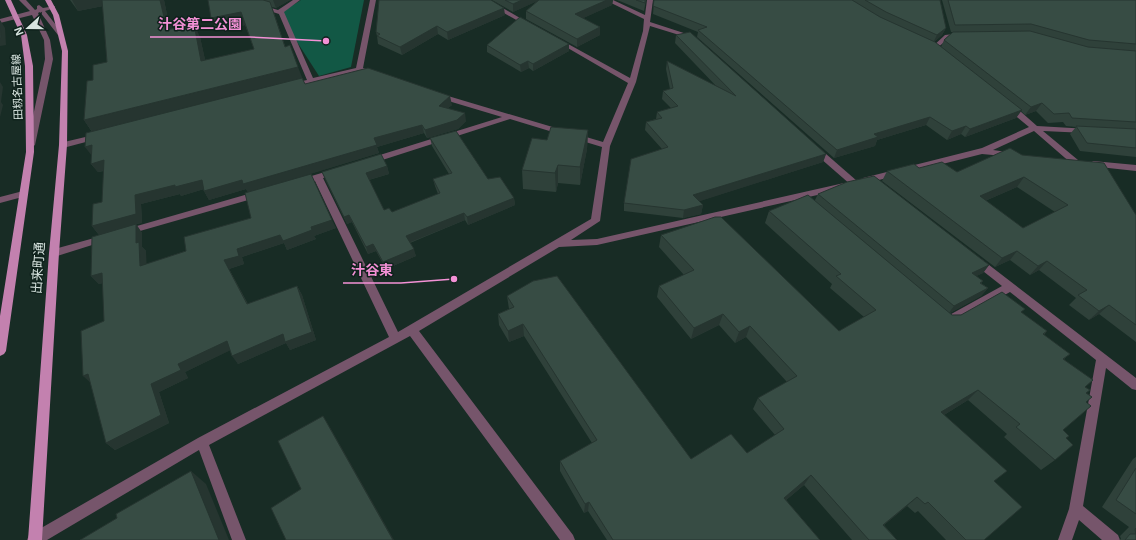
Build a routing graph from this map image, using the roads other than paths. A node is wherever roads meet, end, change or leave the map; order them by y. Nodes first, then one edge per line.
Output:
1 (8, 0) edge
2 (22, 0) edge
3 (32, 0) edge
4 (48, 0) edge
5 (297, 0) edge
6 (373, 0) edge
7 (484, 0) edge
8 (608, 0) edge
9 (650, 0) edge
10 (256, 6) edge
11 (53, 7) junction
12 (38, 11) junction
13 (279, 12) junction
14 (16, 17) junction
15 (0, 21) edge
16 (647, 21) junction
17 (538, 30) edge
18 (60, 34) junction
19 (971, 35) edge
20 (552, 37) edge
21 (697, 42) edge
22 (933, 49) edge
23 (359, 70) junction
24 (382, 77) edge
25 (311, 82) junction
26 (632, 82) junction
27 (281, 89) edge
28 (426, 91) edge
29 (1002, 101) edge
30 (509, 117) junction
31 (1035, 128) junction
32 (1097, 132) edge
33 (108, 133) edge
34 (807, 141) edge
35 (63, 145) junction
36 (606, 146) junction
37 (30, 152) junction
38 (982, 152) junction
39 (1021, 156) edge
40 (1059, 160) edge
41 (1075, 162) junction
42 (364, 163) edge
43 (1136, 168) edge
44 (341, 170) edge
45 (318, 178) junction
46 (872, 179) junction
47 (854, 183) junction
48 (296, 184) edge
49 (884, 189) edge
50 (266, 192) edge
51 (23, 194) junction
52 (799, 196) junction
53 (0, 200) edge
54 (810, 206) edge
55 (558, 244) junction
56 (966, 252) edge
57 (54, 253) junction
58 (1010, 287) junction
59 (942, 317) edge
60 (412, 330) junction
61 (396, 338) junction
62 (0, 352) edge
63 (1102, 358) junction
64 (1136, 385) edge
65 (202, 442) junction
66 (1076, 509) junction
67 (35, 540) edge
68 (239, 540) edge
69 (568, 540) edge
70 (1066, 540) edge
71 (1113, 540) edge

1 - 14 main road, 田籾名古屋線
2 - 12 street
3 - 12 street
4 - 11 main road, 出来町通
5 - 13 street
6 - 23 street
7 - 17 street
8 - 16 street
9 - 16 street
10 - 13 street
11 - 12 street
11 - 18 main road, 出来町通
12 - 14 street
12 - 18 street
12 - 37 street
13 - 25 street
14 - 15 street
14 - 37 main road, 田籾名古屋線
16 - 21 street
16 - 26 street
18 - 35 main road, 出来町通
19 - 22 street
20 - 26 street
23 - 24 street
23 - 25 street
25 - 27 street
26 - 36 street
28 - 30 street
29 - 31 street
30 - 36 street
30 - 42 street
31 - 32 street
31 - 38 street
31 - 41 street
33 - 35 street
34 - 47 street
35 - 57 main road, 出来町通
36 - 55 street
37 - 51 main road, 出来町通
38 - 39 street
38 - 46 street
40 - 41 street
41 - 43 street
44 - 45 street
45 - 48 street
45 - 61 street
46 - 47 street
46 - 49 street
47 - 52 street
50 - 57 street
51 - 53 street
51 - 62 main road, 出来町通
52 - 54 street
52 - 55 street
55 - 60 street
56 - 58 street
57 - 67 main road, 出来町通
58 - 59 street
58 - 63 street
60 - 61 street
60 - 69 street
61 - 65 street
63 - 64 street
63 - 66 street
65 - 67 street
65 - 68 street
66 - 70 street
66 - 71 street

